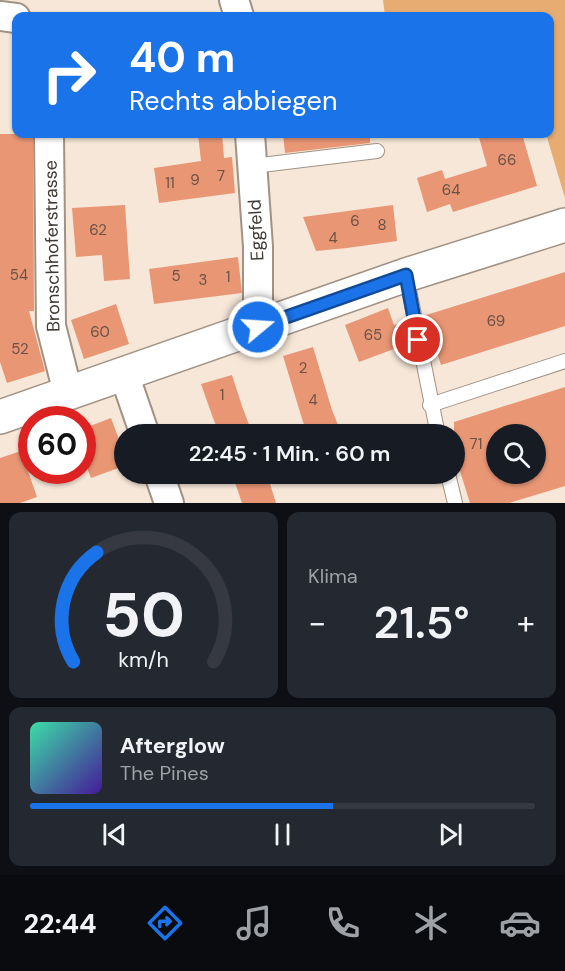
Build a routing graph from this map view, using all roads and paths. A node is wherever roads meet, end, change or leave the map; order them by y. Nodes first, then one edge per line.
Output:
1 (49, 138) edge
2 (250, 138) edge
3 (377, 151) dead end
4 (253, 166) junction
5 (565, 225) edge
6 (406, 275) junction
7 (258, 327) junction
8 (565, 361) edge
9 (124, 374) junction
10 (68, 393) junction
11 (430, 405) junction
12 (0, 417) edge
13 (141, 424) edge
14 (435, 424) edge
15 (162, 484) edge
16 (450, 484) edge
17 (169, 503) edge
18 (455, 503) edge

1 - 10 street, Bronschhoferstrasse
2 - 4 street, Eggfeld
3 - 4 lane
4 - 7 street, Eggfeld
5 - 6 main road
6 - 7 main road
6 - 11 lane
7 - 9 main road
8 - 11 lane
9 - 10 main road
9 - 13 street
10 - 12 main road
11 - 14 lane
15 - 17 street
16 - 18 lane

